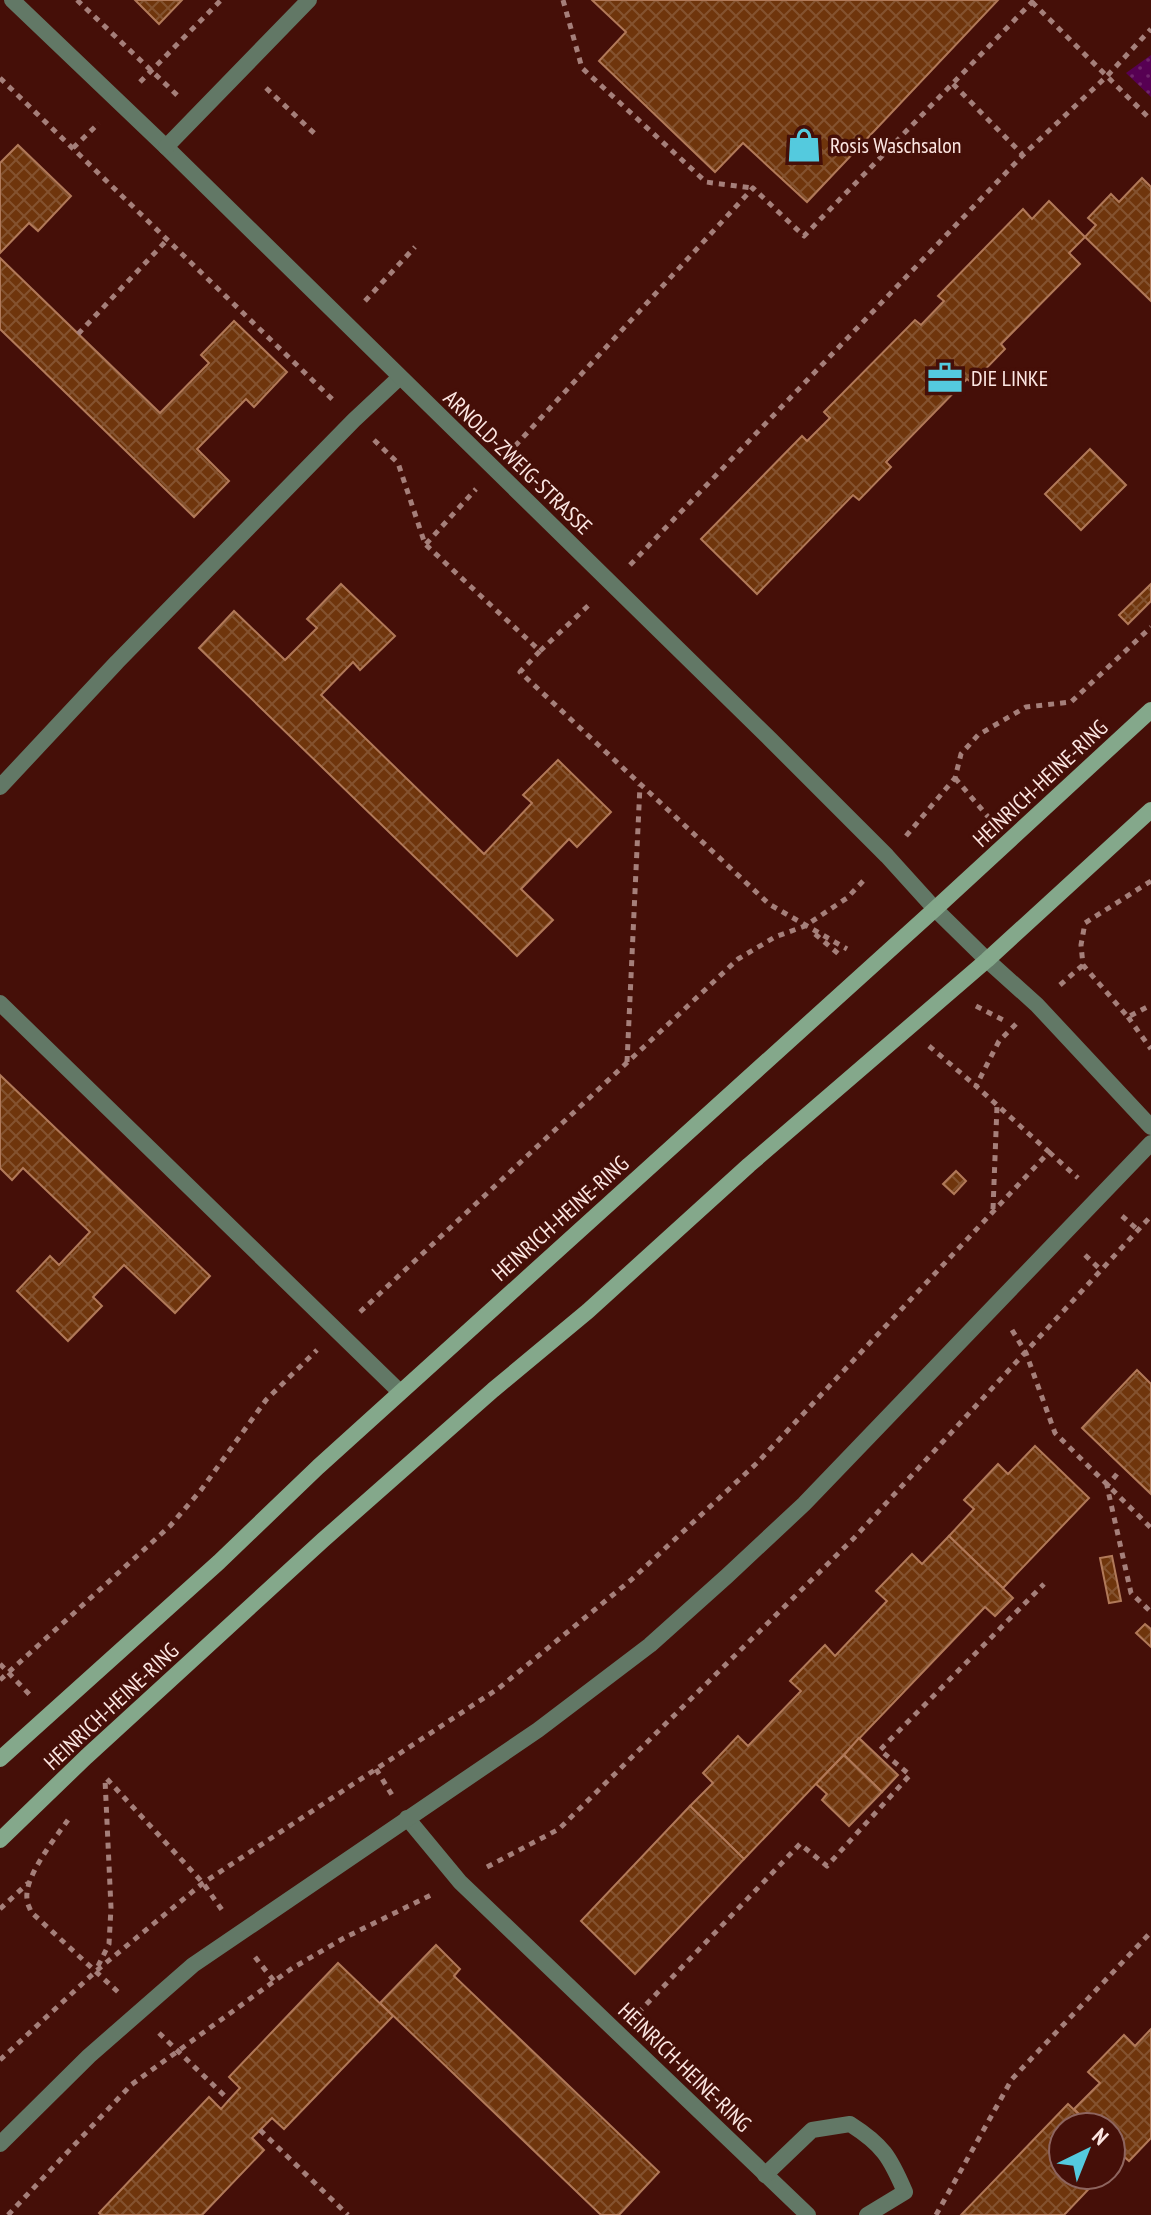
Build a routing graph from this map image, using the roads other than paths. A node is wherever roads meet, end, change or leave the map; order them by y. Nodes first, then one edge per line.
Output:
1 (12, 0) edge
2 (309, 0) edge
3 (166, 147) junction
4 (400, 377) junction
5 (1151, 710) edge
6 (0, 787) edge
7 (1151, 810) edge
8 (935, 909) junction
9 (987, 960) junction
10 (0, 1003) edge
11 (1151, 1127) edge
12 (1151, 1143) edge
13 (400, 1392) junction
14 (0, 1759) edge
15 (407, 1818) junction
16 (0, 1840) edge
17 (0, 2144) edge
18 (765, 2175) junction
19 (808, 2215) edge
20 (867, 2215) edge

1 - 3 street, ARNOLD-ZWEIG-STRASSE
2 - 3 street
3 - 4 street, ARNOLD-ZWEIG-STRASSE
4 - 6 street
4 - 8 street, ARNOLD-ZWEIG-STRASSE
5 - 8 main road, HEINRICH-HEINE-RING
7 - 9 main road, HEINRICH-HEINE-RING
8 - 9 street, ARNOLD-ZWEIG-STRASSE
8 - 13 main road, HEINRICH-HEINE-RING
9 - 11 street, ARNOLD-ZWEIG-STRASSE
9 - 16 main road, HEINRICH-HEINE-RING
10 - 13 street
12 - 15 street
13 - 14 main road, HEINRICH-HEINE-RING
15 - 17 street
15 - 18 street, HEINRICH-HEINE-RING
18 - 19 street, HEINRICH-HEINE-RING
18 - 20 street

